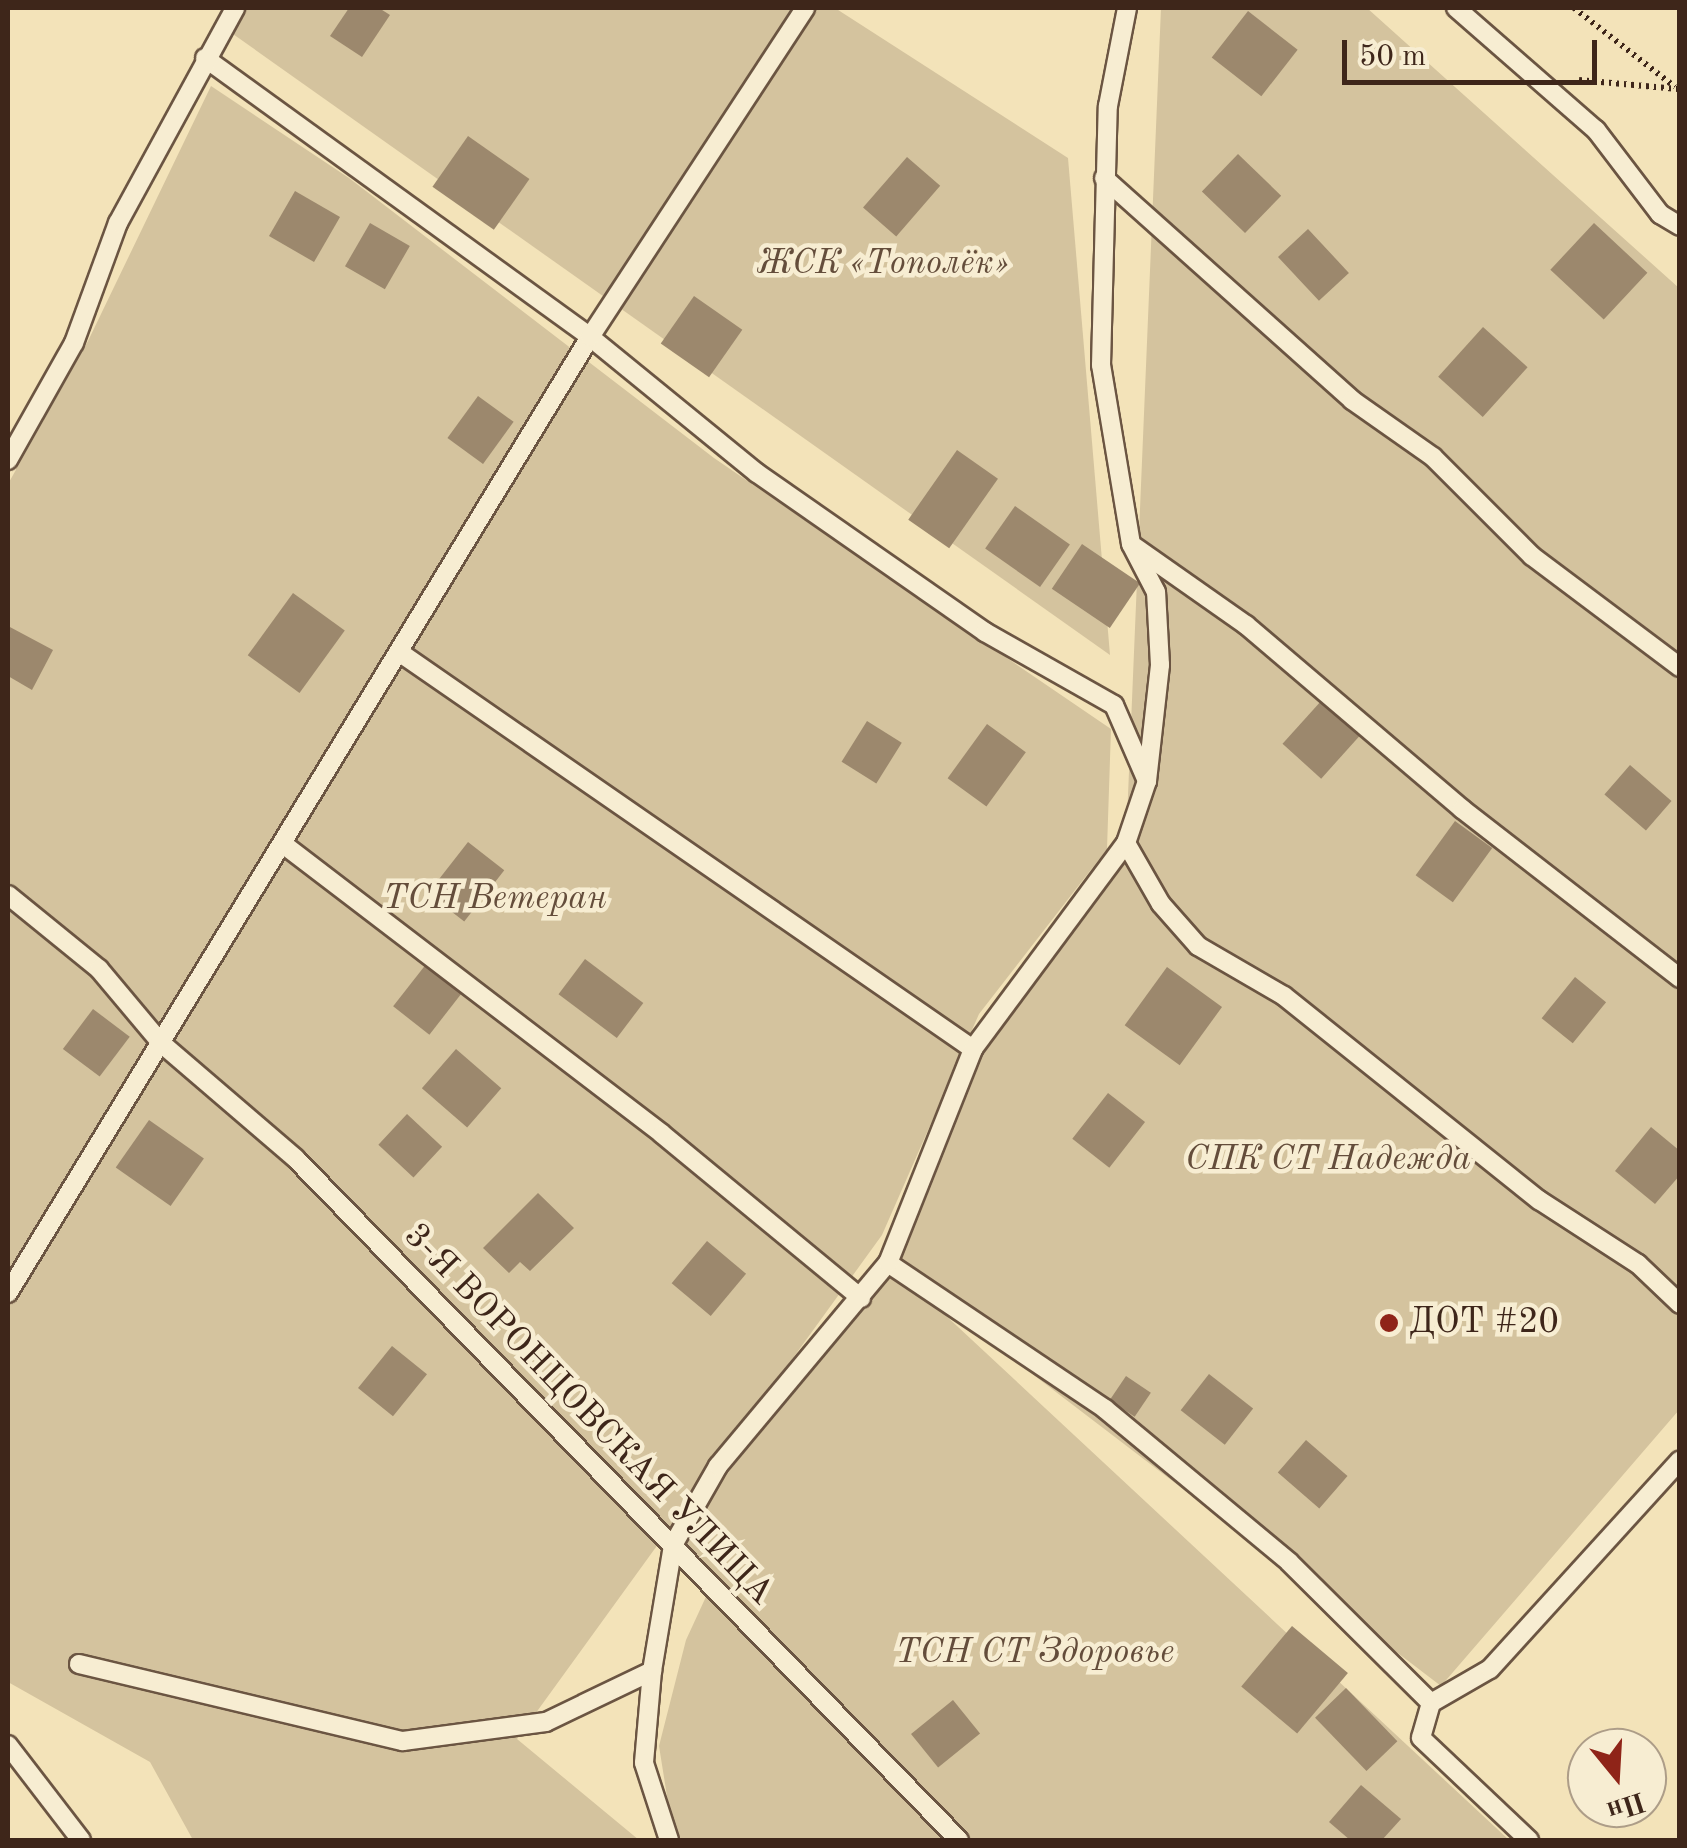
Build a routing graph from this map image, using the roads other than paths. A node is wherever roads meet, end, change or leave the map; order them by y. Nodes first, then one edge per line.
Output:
1 (234, 8) edge
2 (805, 8) edge
3 (1127, 8) edge
4 (1456, 8) edge
5 (205, 58) junction
6 (1104, 178) junction
7 (1680, 226) edge
8 (590, 337) junction
9 (8, 460) edge
10 (1131, 544) junction
11 (399, 652) junction
12 (1680, 667) edge
13 (1147, 781) junction
14 (283, 844) junction
15 (1126, 844) junction
16 (8, 896) edge
17 (1680, 978) edge
18 (161, 1043) junction
19 (973, 1049) junction
20 (888, 1263) junction
21 (8, 1293) edge
22 (861, 1298) junction
23 (1680, 1304) edge
24 (1680, 1460) edge
25 (673, 1546) junction
26 (79, 1664) dead end
27 (652, 1671) junction
28 (1431, 1703) junction
29 (8, 1745) edge
30 (80, 1840) edge
31 (669, 1840) edge
32 (959, 1840) edge
33 (1530, 1840) edge

1 - 5 lane
2 - 8 lane
3 - 6 lane
4 - 7 lane
5 - 8 lane
5 - 9 lane
6 - 10 lane
6 - 12 lane
8 - 11 lane
8 - 13 lane
10 - 13 lane
10 - 17 lane
11 - 14 lane
11 - 19 lane
13 - 15 lane
14 - 18 lane
14 - 22 lane
15 - 19 lane
15 - 23 lane
16 - 18 lane, 3-Я ВОРОНЦОВСКАЯ УЛИЦА
18 - 21 lane
18 - 25 lane, 3-Я ВОРОНЦОВСКАЯ УЛИЦА
19 - 20 lane
20 - 22 lane
20 - 28 lane
22 - 25 lane
24 - 28 lane
25 - 27 lane
25 - 32 lane, 3-Я ВОРОНЦОВСКАЯ УЛИЦА
26 - 27 lane
27 - 31 lane
28 - 33 lane
29 - 30 lane

